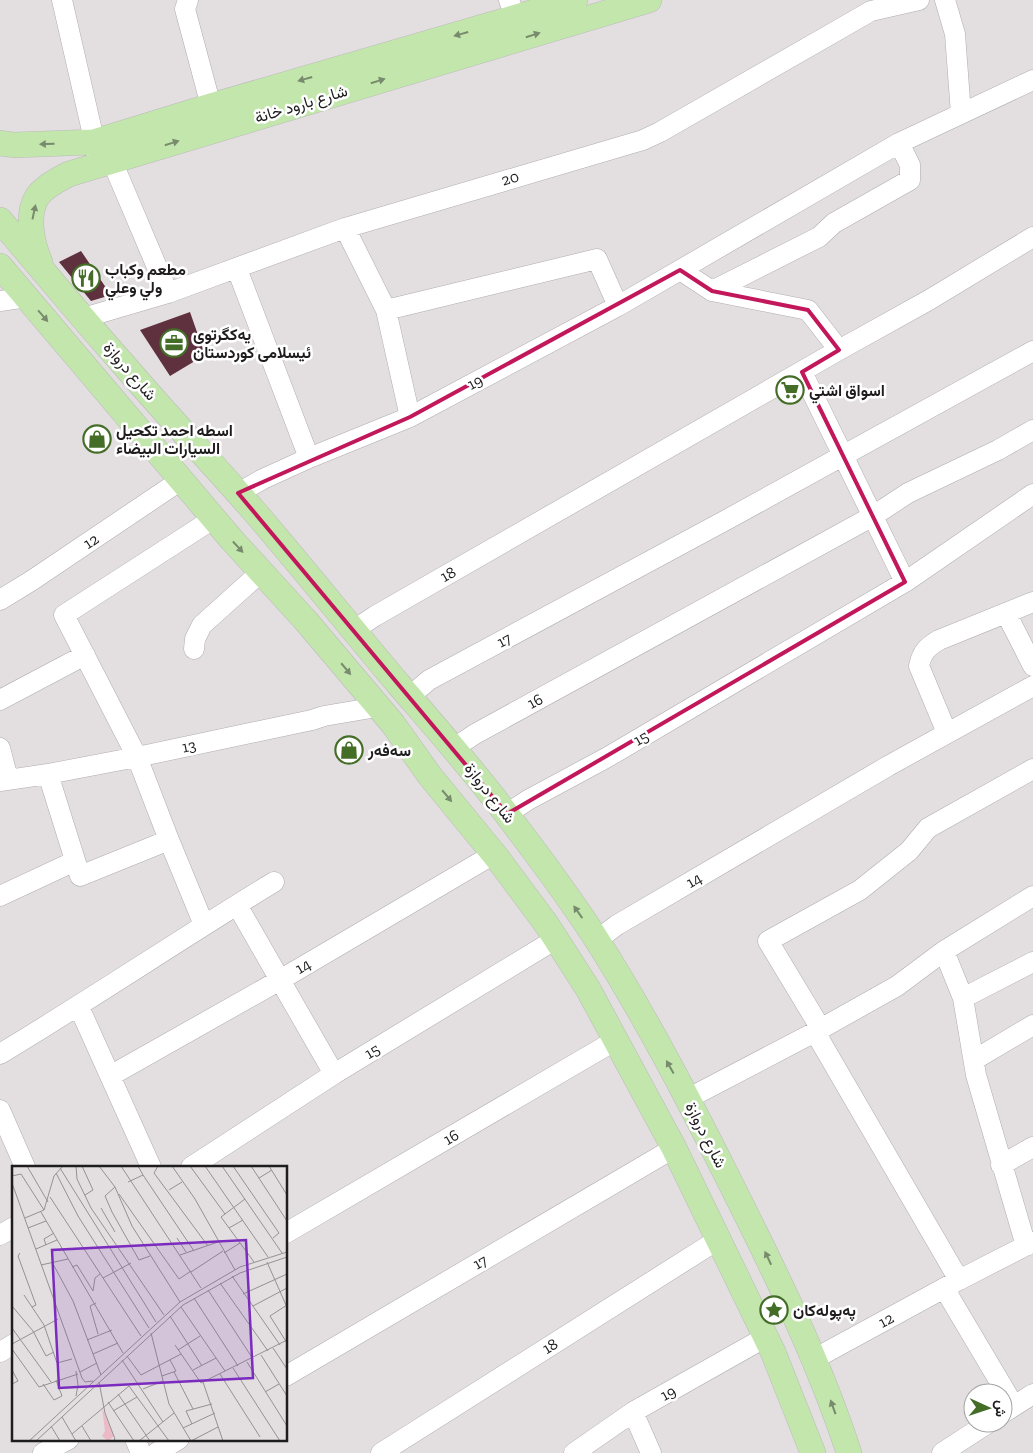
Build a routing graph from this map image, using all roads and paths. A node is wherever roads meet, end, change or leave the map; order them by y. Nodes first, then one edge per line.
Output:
1 (62, 0) edge
2 (188, 0) edge
3 (575, 0) edge
4 (649, 0) edge
5 (919, 0) edge
6 (945, 0) edge
7 (513, 9) edge
8 (1033, 80) edge
9 (211, 106) junction
10 (961, 114) junction
11 (0, 143) edge
12 (899, 143) junction
13 (102, 156) junction
14 (0, 220) edge
15 (346, 228) junction
16 (1033, 237) edge
17 (0, 266) edge
18 (237, 269) junction
19 (680, 270) junction
20 (47, 275) junction
21 (712, 291) junction
22 (168, 293) junction
23 (26, 297) junction
24 (0, 301) edge
25 (618, 306) junction
26 (386, 310) junction
27 (83, 318) junction
28 (839, 350) junction
29 (1033, 352) edge
30 (802, 372) junction
31 (410, 417) junction
32 (1033, 430) edge
33 (844, 456) junction
34 (309, 458) junction
35 (181, 480) junction
36 (238, 493) junction
37 (1033, 494) edge
38 (873, 516) junction
39 (214, 518) junction
40 (261, 572) junction
41 (905, 582) junction
42 (0, 600) edge
43 (1033, 602) edge
44 (1006, 613) junction
45 (354, 630) junction
46 (194, 649) dead end
47 (85, 655) junction
48 (1033, 666) edge
49 (1033, 686) edge
50 (409, 697) junction
51 (0, 700) edge
52 (378, 707) junction
53 (947, 733) junction
54 (0, 748) edge
55 (454, 748) junction
56 (137, 757) junction
57 (1033, 769) edge
58 (48, 774) junction
59 (4, 780) edge
60 (507, 814) junction
61 (169, 840) junction
62 (494, 854) junction
63 (75, 861) junction
64 (274, 882) dead end
65 (0, 896) edge
66 (1033, 896) edge
67 (237, 905) junction
68 (204, 925) junction
69 (556, 938) junction
70 (596, 940) junction
71 (944, 951) junction
72 (1033, 962) edge
73 (280, 980) junction
74 (963, 998) junction
75 (79, 1007) junction
76 (1033, 1025) edge
77 (818, 1031) junction
78 (616, 1040) junction
79 (658, 1045) junction
80 (0, 1054) edge
81 (974, 1060) junction
82 (628, 1062) junction
83 (334, 1074) junction
84 (110, 1076) junction
85 (687, 1099) junction
86 (0, 1110) edge
87 (1033, 1147) edge
88 (674, 1148) junction
89 (1002, 1165) junction
90 (25, 1166) edge
91 (151, 1166) edge
92 (193, 1166) edge
93 (12, 1228) edge
94 (288, 1232) edge
95 (0, 1235) edge
96 (719, 1239) junction
97 (1029, 1244) edge
98 (952, 1284) junction
99 (766, 1337) junction
100 (12, 1345) edge
101 (0, 1352) edge
102 (814, 1359) junction
103 (288, 1375) edge
104 (996, 1383) edge
105 (1033, 1394) edge
106 (1013, 1407) edge
107 (633, 1412) junction
108 (973, 1433) edge
109 (67, 1440) edge
110 (135, 1440) edge
111 (177, 1440) edge
112 (43, 1453) edge
113 (141, 1453) edge
114 (156, 1453) edge
115 (382, 1453) edge
116 (574, 1453) edge
117 (650, 1453) edge
118 (812, 1453) edge
119 (849, 1453) edge
120 (942, 1453) edge

1 - 13 street
2 - 9 street
3 - 7 main road, شارع بارود خانة
13 -> 4 main road, شارع بارود خانة
5 - 15 street, 20
6 - 10 street
7 -> 9 main road, شارع بارود خانة
8 - 10 street, 19
9 - 13 main road, شارع بارود خانة
10 - 12 street, 19
13 -> 11 main road, شارع بارود خانة
12 - 19 street, 19
12 - 21 street
20 -> 13 main road, شارع بارود خانة
13 - 22 street
14 - 20 main road, شارع دروازة
15 - 18 street, 20
15 - 26 street
16 - 28 street, 18
17 - 23 main road, شارع دروازة
18 - 22 street, 20
18 - 34 street
19 - 21 street
19 - 25 street, 19
20 - 27 main road, شارع دروازة
21 - 28 street
22 - 27 street, 20
23 - 24 street
23 -> 35 main road, شارع دروازة
25 - 26 street
25 - 31 street, 19
26 - 31 street
27 - 36 main road, شارع دروازة
28 - 30 street, 18
29 - 33 street, 17
30 - 33 street
30 - 45 street, 18
31 - 34 street, 19
32 - 38 street, 16
33 - 38 street
33 - 50 street, 17
34 - 36 street, 19
35 - 39 main road, شارع دروازة
35 - 42 street, 12
36 - 45 main road, شارع دروازة
37 - 41 street, 15
38 - 41 street
38 - 55 street, 16
39 -> 40 main road, شارع دروازة
39 - 47 street
40 - 46 street
40 -> 52 main road, شارع دروازة
41 - 60 street, 15
43 - 44 street
44 - 48 street
44 - 53 street
45 - 50 main road, شارع دروازة
47 - 51 street
47 - 56 street
49 - 53 street, 14
50 - 55 main road, شارع دروازة
52 - 56 street, 13
52 -> 62 main road, شارع دروازة
53 - 70 street, 14
54 - 59 street
55 - 60 main road, شارع دروازة
56 - 58 street, 13
56 - 61 street
57 - 77 street
58 - 59 street, 13
58 - 63 street
70 -> 60 main road, شارع دروازة
61 - 63 street
61 - 68 street
62 - 69 main road, شارع دروازة
62 - 73 street, 14
63 - 65 street
64 - 67 street
66 - 71 street
67 - 68 street
67 - 73 street
68 - 75 street
69 - 78 main road, شارع دروازة
69 - 83 street, 15
70 - 79 main road, شارع دروازة
71 - 74 street
71 - 77 street
72 - 74 street
73 - 83 street
73 - 84 street, 14
74 - 81 street
75 - 80 street
75 - 84 street
76 - 81 street
77 - 85 street
77 - 98 street
78 - 82 main road, شارع دروازة
78 - 94 street, 16
79 - 82 main road
85 -> 79 main road, شارع دروازة
81 - 89 street
82 - 88 main road, شارع دروازة
83 - 92 street, 15
84 - 91 street
102 -> 85 main road, شارع دروازة
86 - 90 street
87 - 89 street
88 - 96 main road, شارع دروازة
88 - 103 street, 17
89 - 97 street
93 - 95 street
96 - 99 main road, شارع دروازة
96 - 115 street, 18
97 - 98 street, 12
98 - 102 street, 12
98 - 104 street
99 - 107 street, 19
99 - 118 main road, شارع دروازة
100 - 101 street
119 -> 102 main road, شارع دروازة
105 - 106 street
107 - 116 street, 19
107 - 117 street
108 - 120 street
109 - 112 street
110 - 113 street
111 - 114 street

